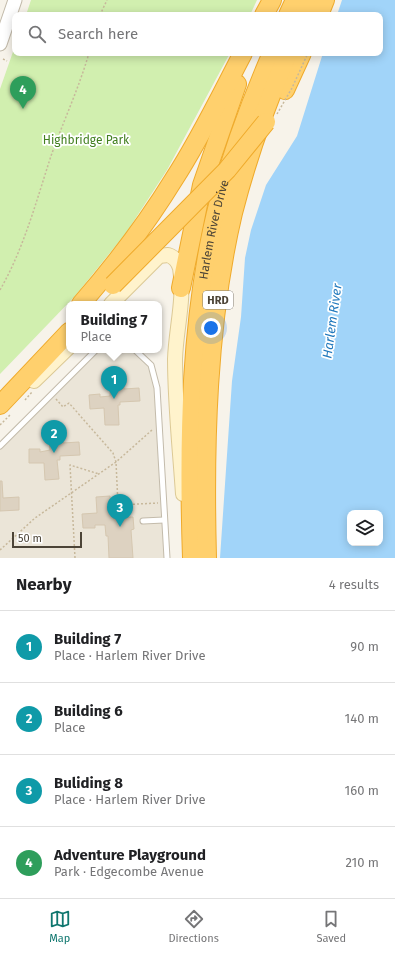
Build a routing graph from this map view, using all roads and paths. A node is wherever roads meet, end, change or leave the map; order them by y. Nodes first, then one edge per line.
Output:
1 (15, 0) edge
2 (107, 0) edge
3 (272, 0) edge
4 (295, 0) edge
5 (311, 0) edge
6 (325, 0) edge
7 (101, 12) edge
8 (266, 12) edge
9 (289, 12) edge
10 (305, 12) edge
11 (320, 12) edge
12 (0, 44) edge
13 (88, 56) edge
14 (241, 56) edge
15 (247, 56) edge
16 (271, 56) edge
17 (287, 56) edge
18 (300, 56) edge
19 (3, 60) dead end
20 (7, 61) dead end
21 (181, 288) junction
22 (0, 290) edge
23 (84, 301) edge
24 (98, 301) edge
25 (115, 301) edge
26 (66, 321) edge
27 (66, 335) edge
28 (66, 350) edge
29 (93, 353) edge
30 (138, 353) edge
31 (0, 391) edge
32 (51, 395) junction
33 (0, 405) edge
34 (0, 413) edge
35 (159, 424) junction
36 (0, 446) edge
37 (116, 462) junction
38 (99, 474) junction
39 (71, 492) junction
40 (164, 502) junction
41 (164, 520) junction
42 (143, 521) dead end
43 (0, 550) edge
44 (75, 558) edge
45 (167, 558) edge
46 (186, 558) edge
47 (192, 558) edge
48 (207, 558) edge

1 - 12 street
2 - 7 path
3 - 8 highway
4 - 9 highway
5 - 10 highway
6 - 11 highway
13 - 22 path
14 - 23 highway
15 - 21 highway
16 - 47 highway, Harlem River Drive / HRD
17 - 48 highway, Harlem River Drive / HRD
18 - 24 highway, bridge
19 - 20 path
21 - 25 main road
21 - 46 main road
26 - 31 highway
27 - 33 highway
28 - 34 main road
29 - 32 lane
30 - 35 lane
32 - 36 lane
32 - 37 path
35 - 37 path
35 - 40 lane
37 - 38 path
37 - 40 path
38 - 39 path
38 - 39 path
39 - 43 path
39 - 44 path
40 - 41 lane
41 - 42 lane
41 - 45 lane

